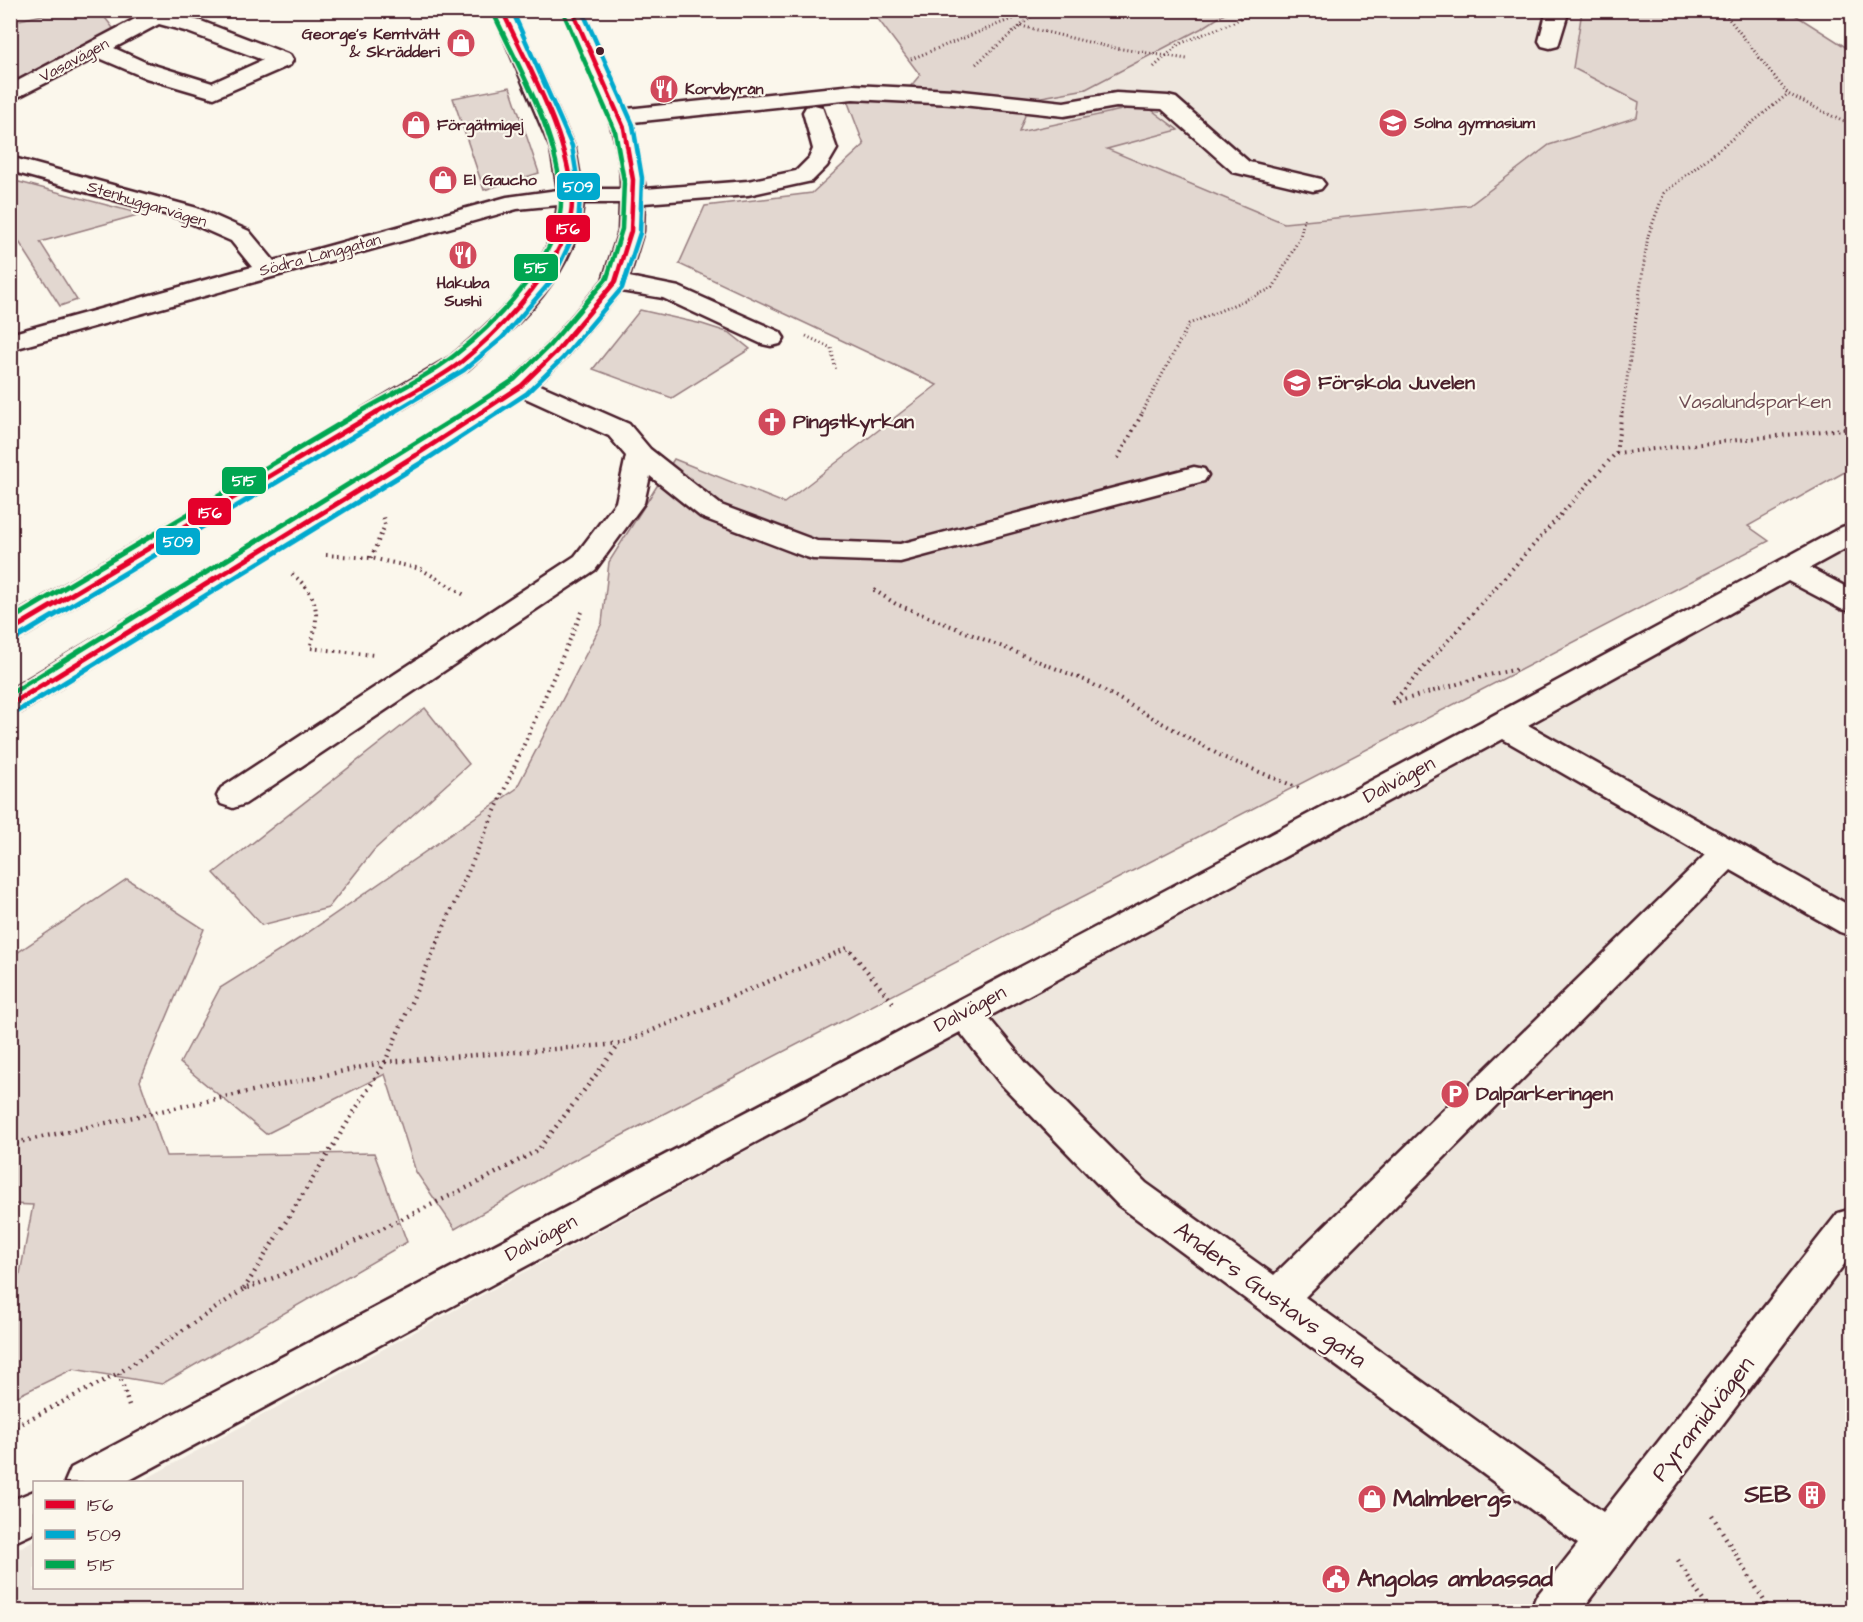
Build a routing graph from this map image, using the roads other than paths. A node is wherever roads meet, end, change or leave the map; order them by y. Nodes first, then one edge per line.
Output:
1 (502, 10) edge
2 (572, 10) edge
3 (1558, 10) edge
4 (163, 14) edge
5 (1550, 41) dead end
6 (98, 48) junction
7 (10, 94) edge
8 (814, 112) dead end
9 (620, 117) junction
10 (10, 164) edge
11 (1313, 184) road end
12 (571, 196) junction
13 (634, 196) junction
14 (267, 269) junction
15 (615, 282) junction
16 (771, 338) dead end
17 (10, 342) edge
18 (521, 386) junction
19 (640, 455) junction
20 (1194, 475) dead end
21 (1852, 533) edge
22 (1786, 568) junction
23 (1852, 602) edge
24 (10, 631) edge
25 (10, 705) edge
26 (1503, 725) junction
27 (233, 796) dead end
28 (1728, 852) junction
29 (1852, 923) edge
30 (964, 1012) junction
31 (1852, 1225) edge
32 (1276, 1299) junction
33 (88, 1481) edge
34 (33, 1511) edge
35 (10, 1524) edge
36 (1609, 1541) junction
37 (1552, 1611) edge

1 - 12 street
2 - 9 street
3 - 5 street
4 - 6 street, Vasavägen
4 - 6 street
6 - 7 street, Vasavägen
8 - 13 street, Södra Långgatan
9 - 11 street
9 - 13 street
10 - 14 street, Stenhuggarvägen
12 - 13 street, Södra Långgatan
12 - 14 street, Södra Långgatan
12 - 24 street
13 - 15 street
14 - 17 street, Södra Långgatan
15 - 16 street
15 - 18 street
18 - 19 street
18 - 25 street
19 - 20 street
19 - 27 street
21 - 22 street, Dalvägen
22 - 23 street
22 - 26 street, Dalvägen
26 - 28 street
26 - 30 street, Dalvägen
28 - 29 street
28 - 32 street
30 - 32 street, Anders Gustavs gata
30 - 33 street, Dalvägen
31 - 36 street, Pyramidvägen
32 - 36 street, Anders Gustavs gata
34 - 35 street
36 - 37 street, Pyramidvägen

